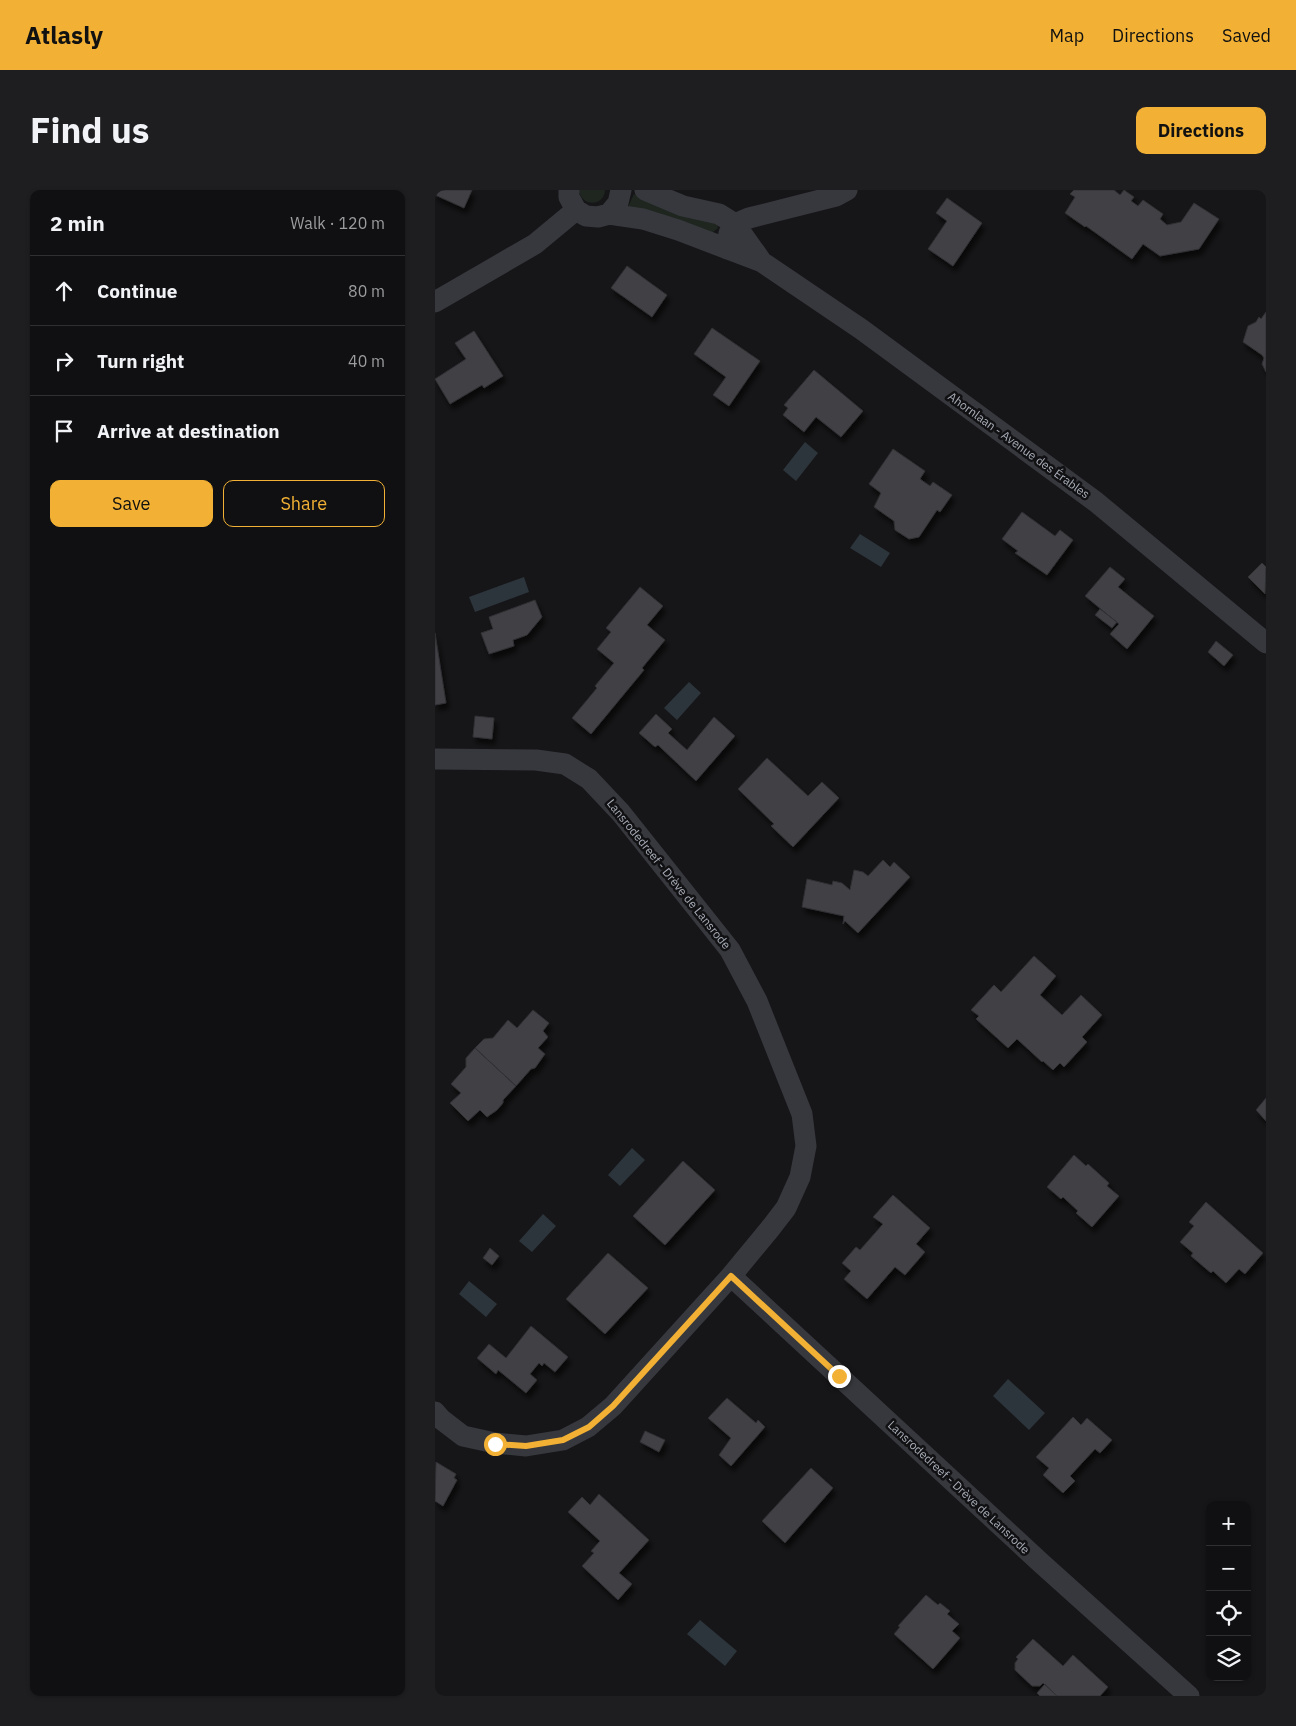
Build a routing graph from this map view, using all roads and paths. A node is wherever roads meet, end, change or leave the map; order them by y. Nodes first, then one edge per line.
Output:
1 (621, 190) edge
2 (645, 190) edge
3 (847, 190) edge
4 (572, 200) edge
5 (609, 214) junction
6 (735, 224) junction
7 (727, 249) junction
8 (762, 262) junction
9 (435, 302) edge
10 (1266, 643) edge
11 (435, 760) edge
12 (731, 1276) junction
13 (435, 1412) edge
14 (1189, 1696) edge

1 - 5 street
2 - 6 street, Ahornlaan - Avenue des Érables
3 - 6 street
4 - 5 street, Ahornlaan - Avenue des Érables
4 - 9 street
5 - 7 street, Ahornlaan - Avenue des Érables
6 - 7 street
6 - 8 street, Ahornlaan - Avenue des Érables
7 - 8 street, Ahornlaan - Avenue des Érables
8 - 10 street, Ahornlaan - Avenue des Érables
11 - 12 street, Lansrodedreef - Drève de Lansrode
12 - 13 street, Lansrodedreef - Drève de Lansrode
12 - 14 street, Lansrodedreef - Drève de Lansrode

